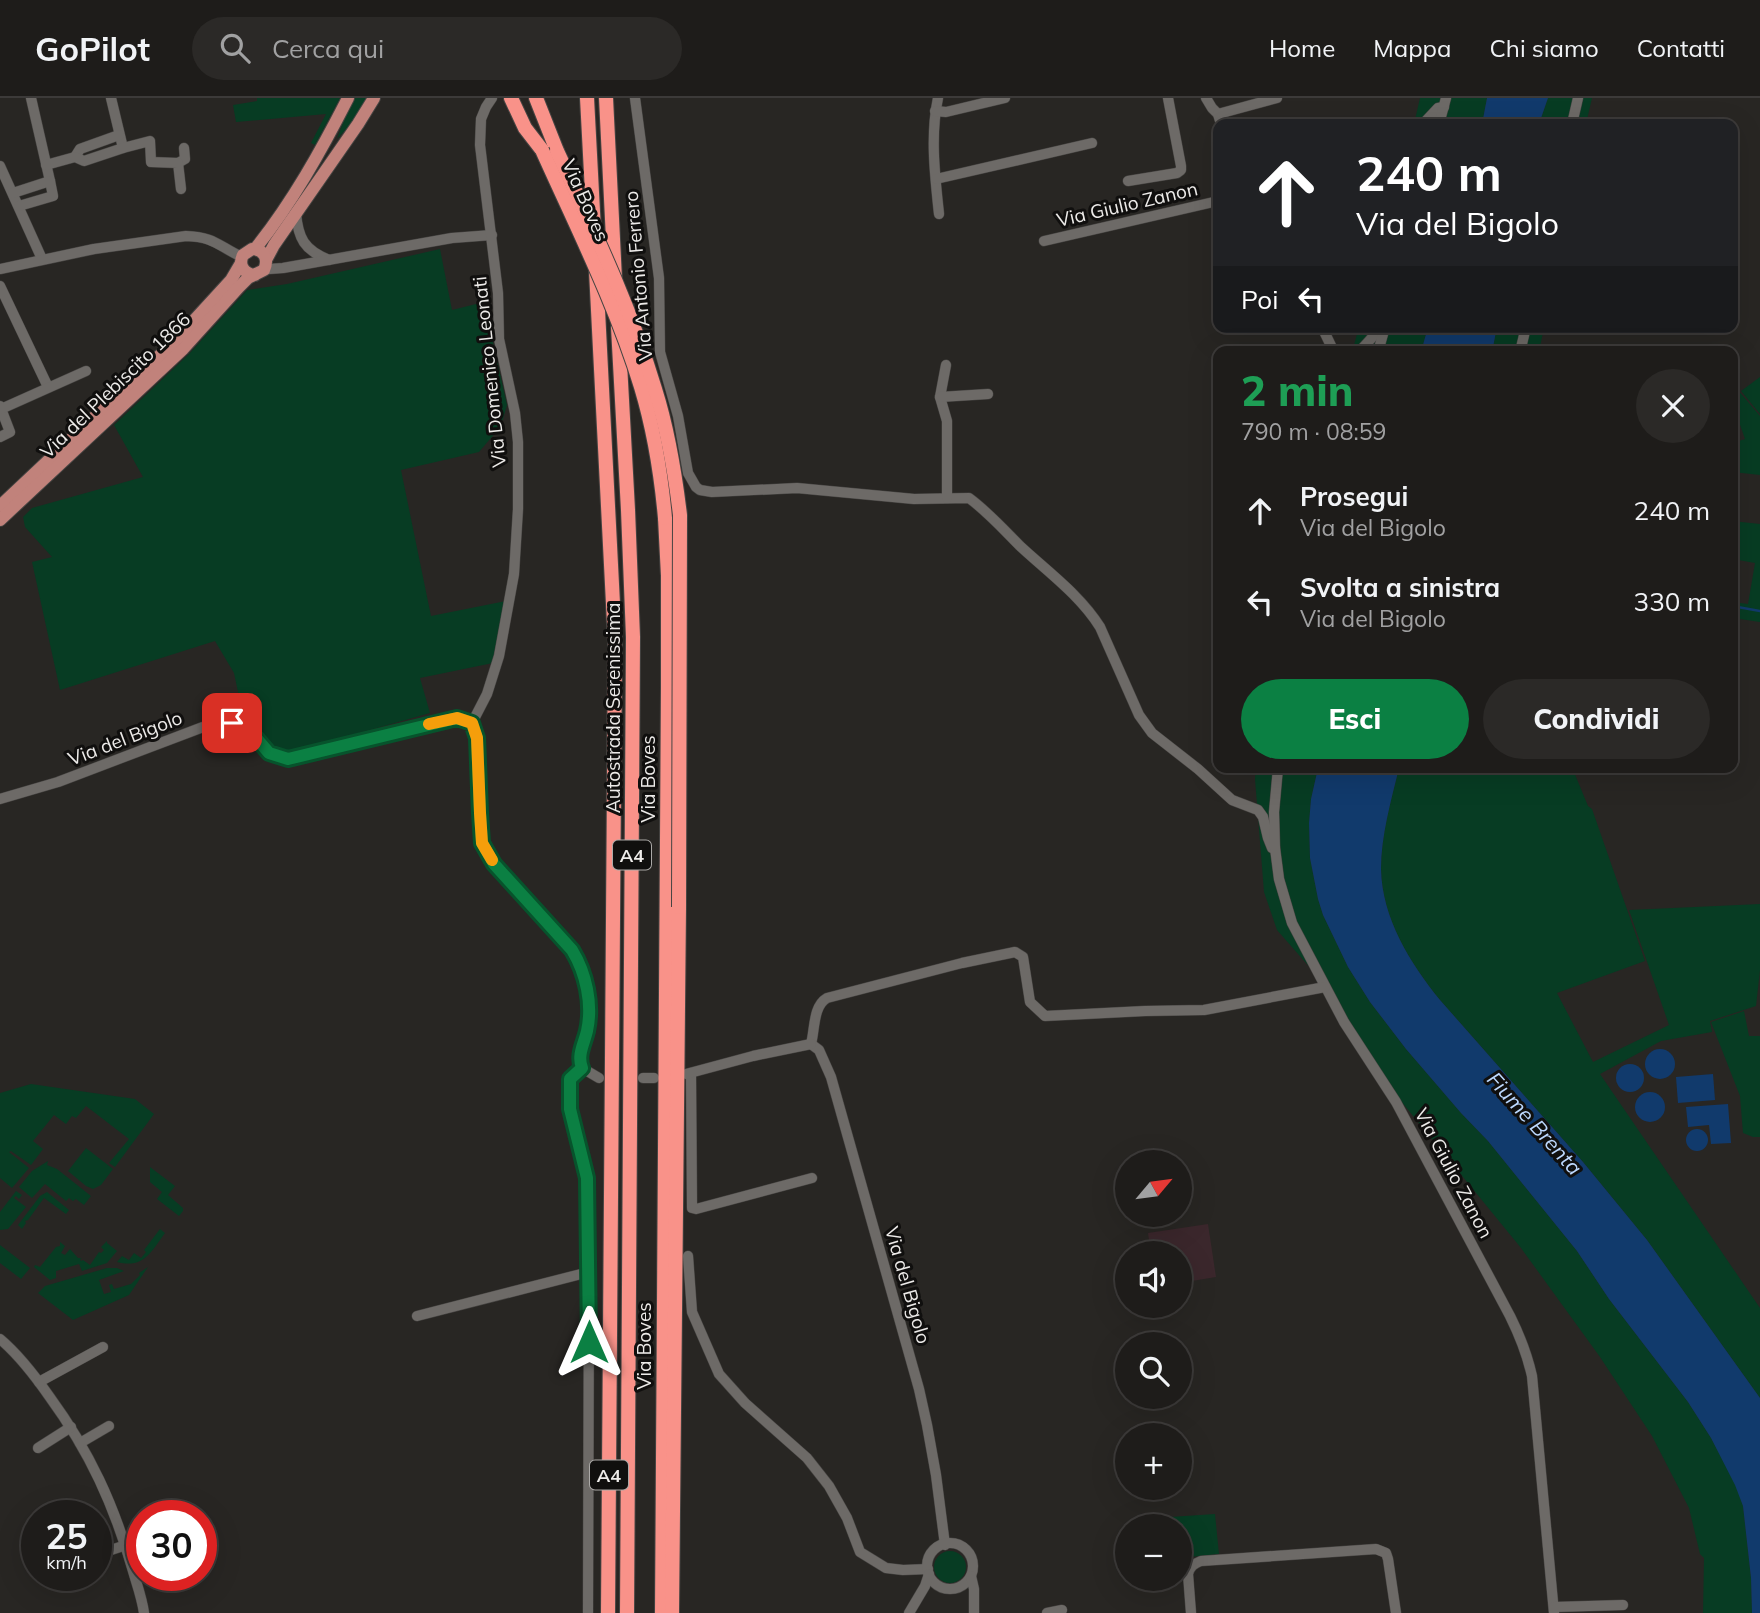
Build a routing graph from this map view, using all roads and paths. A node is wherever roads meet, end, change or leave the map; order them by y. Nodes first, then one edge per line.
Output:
1 (31, 98) edge
2 (111, 98) edge
3 (348, 98) edge
4 (374, 98) edge
5 (492, 98) edge
6 (511, 98) edge
7 (519, 98) edge
8 (536, 98) edge
9 (542, 98) edge
10 (587, 98) edge
11 (606, 98) edge
12 (635, 98) edge
13 (938, 98) edge
14 (1005, 98) edge
15 (1168, 98) edge
16 (1206, 98) edge
17 (1277, 98) edge
18 (1578, 98) edge
19 (1445, 102) edge
20 (935, 111) junction
21 (1219, 119) edge
22 (1428, 119) edge
23 (1440, 119) edge
24 (1573, 119) edge
25 (119, 135) junction
26 (1092, 143) dead end
27 (122, 148) junction
28 (184, 148) dead end
29 (550, 150) junction
30 (75, 157) junction
31 (178, 163) junction
32 (46, 165) junction
33 (0, 166) edge
34 (936, 179) junction
35 (50, 181) junction
36 (1128, 181) dead end
37 (181, 190) dead end
38 (13, 193) junction
39 (1213, 202) edge
40 (19, 206) junction
41 (296, 213) junction
42 (939, 214) dead end
43 (492, 235) junction
44 (1044, 241) dead end
45 (255, 249) junction
46 (42, 259) junction
47 (241, 260) junction
48 (329, 260) junction
49 (262, 267) junction
50 (0, 269) edge
51 (0, 286) edge
52 (1376, 333) edge
53 (1364, 346) edge
54 (946, 365) dead end
55 (86, 371) dead end
56 (48, 387) junction
57 (988, 394) dead end
58 (940, 397) junction
59 (1, 407) edge
60 (0, 437) edge
61 (947, 498) junction
62 (0, 506) edge
63 (0, 520) edge
64 (472, 723) junction
65 (1278, 773) edge
66 (0, 799) edge
67 (1275, 848) junction
68 (1325, 987) junction
69 (811, 1044) junction
70 (582, 1068) junction
71 (599, 1078) dead end
72 (812, 1178) dead end
73 (688, 1256) dead end
74 (589, 1272) junction
75 (417, 1316) dead end
76 (0, 1339) edge
77 (103, 1347) dead end
78 (39, 1382) junction
79 (109, 1426) dead end
80 (71, 1427) junction
81 (80, 1443) junction
82 (38, 1448) dead end
83 (126, 1545) joint
84 (945, 1545) junction
85 (112, 1550) edge
86 (929, 1572) junction
87 (971, 1576) junction
88 (140, 1591) edge
89 (1623, 1605) dead end
90 (1062, 1610) dead end
91 (1554, 1610) edge
92 (144, 1613) edge
93 (588, 1613) edge
94 (608, 1613) edge
95 (627, 1613) edge
96 (662, 1613) edge
97 (672, 1613) edge
98 (909, 1613) edge
99 (974, 1613) edge
100 (1047, 1613) edge
101 (1191, 1613) edge
102 (1396, 1613) edge

1 - 32 street
2 - 25 street
3 - 45 main road
4 - 41 main road, Via del Plebiscito 1866
5 - 43 street, Via Domenico Leonati
6 - 29 highway
7 - 29 highway, Via Boves
8 - 29 highway, Via Boves
9 - 29 highway
10 - 94 highway, Autostrada Serenissima / A4
11 - 95 highway, Autostrada Serenissima / A4
12 - 61 street, Via Antonio Ferrero
13 - 20 street
14 - 20 street
15 - 36 street
16 - 21 street
17 - 21 street
18 - 24 street
19 - 22 street
19 - 23 street
20 - 34 street
25 - 27 street
25 - 30 street
26 - 34 street
27 - 30 street
27 - 31 street
28 - 31 street
29 - 96 highway, Via Boves, bridge
29 - 97 highway, Via Boves, bridge
30 - 32 street
31 - 37 street
32 - 35 street
33 - 38 street
34 - 42 street
35 - 38 street
35 - 40 street
38 - 40 street
39 - 44 street, Via Giulio Zanon
40 - 46 street
41 - 48 street
41 - 49 main road, Via del Plebiscito 1866
43 - 48 street
43 - 64 street, Via Domenico Leonati
45 - 47 main road
45 - 49 main road
46 - 47 street
46 - 50 street
47 - 49 main road
47 - 62 main road, Via del Plebiscito 1866
48 - 49 street
49 - 63 main road, Via del Plebiscito 1866
51 - 56 street
52 - 53 street
54 - 58 street
55 - 56 street
56 - 59 street
57 - 58 street
58 - 61 street
59 - 60 street
61 - 67 street, Via Antonio Ferrero
64 - 66 street, Via del Bigolo
64 - 70 street
65 - 67 street, Via Giulio Zanon
67 - 68 street, Via Giulio Zanon
68 - 69 street
68 - 91 street, Via Giulio Zanon
69 - 72 street
69 - 84 street, Via del Bigolo
70 - 71 street
70 - 74 street
73 - 86 street
74 - 75 street
74 - 93 street
76 - 78 street
77 - 78 street
78 - 80 street
79 - 81 street
80 - 81 street
80 - 82 street
81 - 83 street
83 - 85 street
84 - 86 street
84 - 87 street
86 - 87 street
86 - 98 street
87 - 99 street
88 - 92 street
89 - 91 street
90 - 100 street
101 - 102 street

